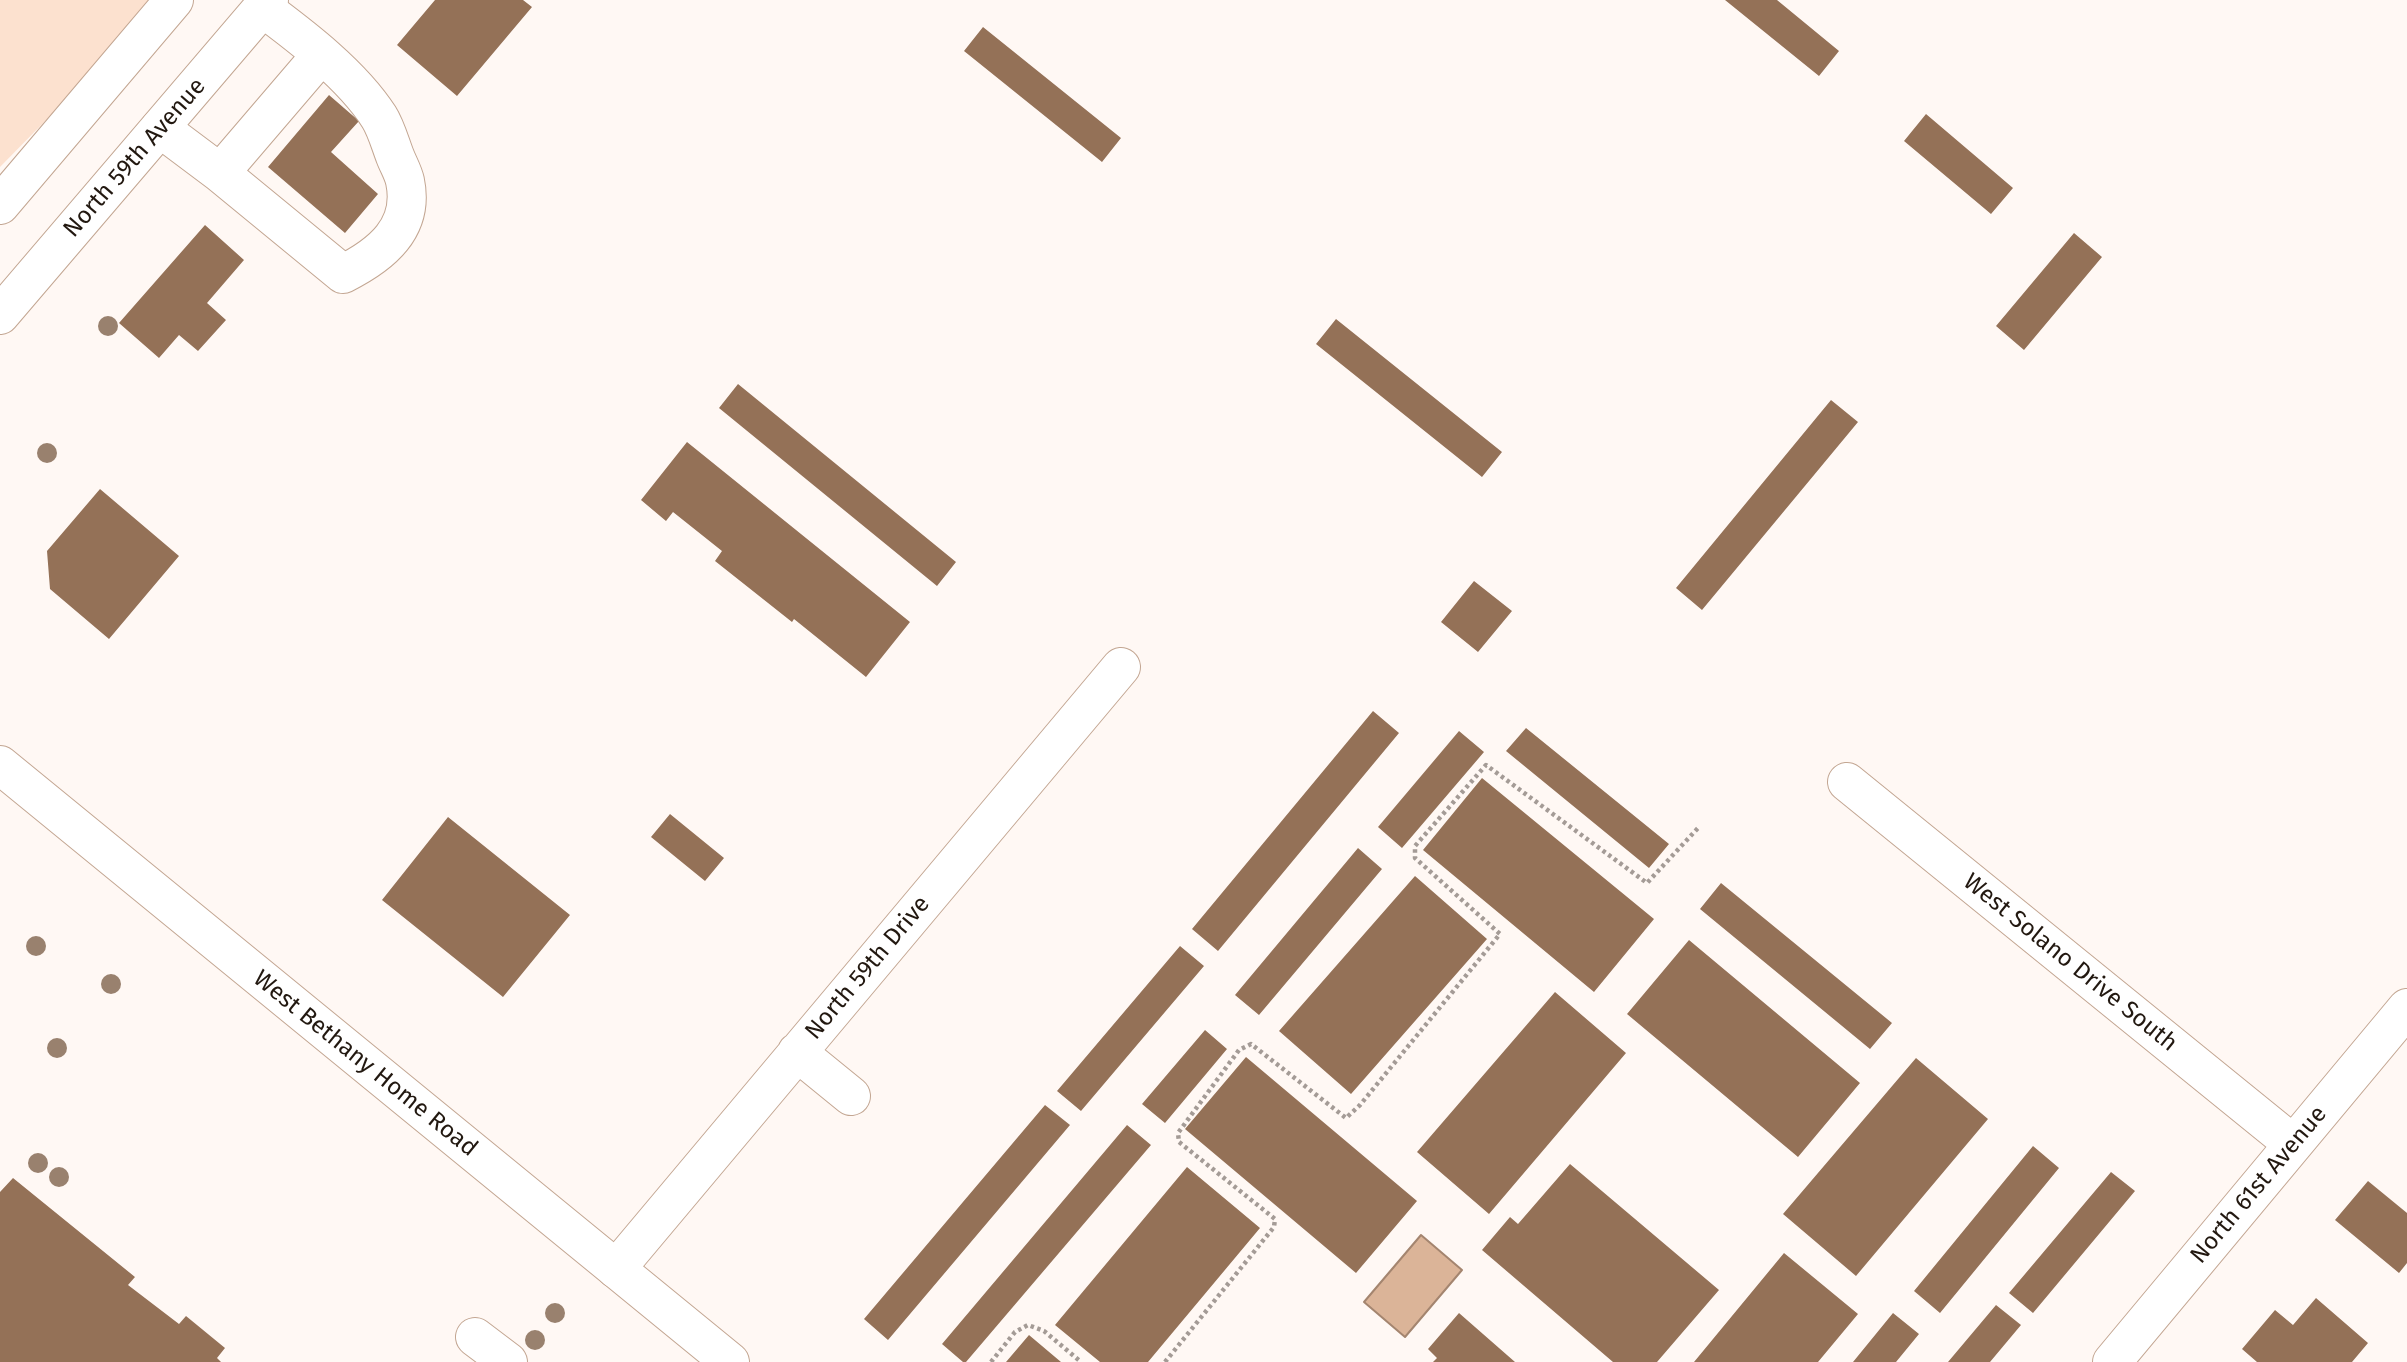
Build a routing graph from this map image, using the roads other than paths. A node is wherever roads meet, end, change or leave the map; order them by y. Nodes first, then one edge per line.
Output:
1 (174, 0) edge
2 (266, 4) edge
3 (321, 55) junction
4 (160, 128) junction
5 (220, 173) junction
6 (0, 205) edge
7 (0, 315) edge
8 (1121, 667) dead end
9 (0, 765) edge
10 (1847, 782) dead end
11 (2407, 1008) edge
12 (797, 1052) junction
13 (851, 1096) dead end
14 (2293, 1144) junction
15 (616, 1269) junction
16 (475, 1337) dead end
17 (508, 1362) edge
18 (730, 1362) edge
19 (2112, 1362) edge

1 - 6 street
2 - 3 street
2 - 4 street, North 59th Avenue
3 - 5 street
3 - 5 street
4 - 5 street
4 - 7 street, North 59th Avenue
8 - 12 street, North 59th Drive
9 - 15 street, West Bethany Home Road
10 - 14 street, West Solano Drive South
11 - 14 street, North 61st Avenue
12 - 13 street
12 - 15 street, North 59th Drive
14 - 19 street, North 61st Avenue
15 - 18 street, West Bethany Home Road
16 - 17 street

